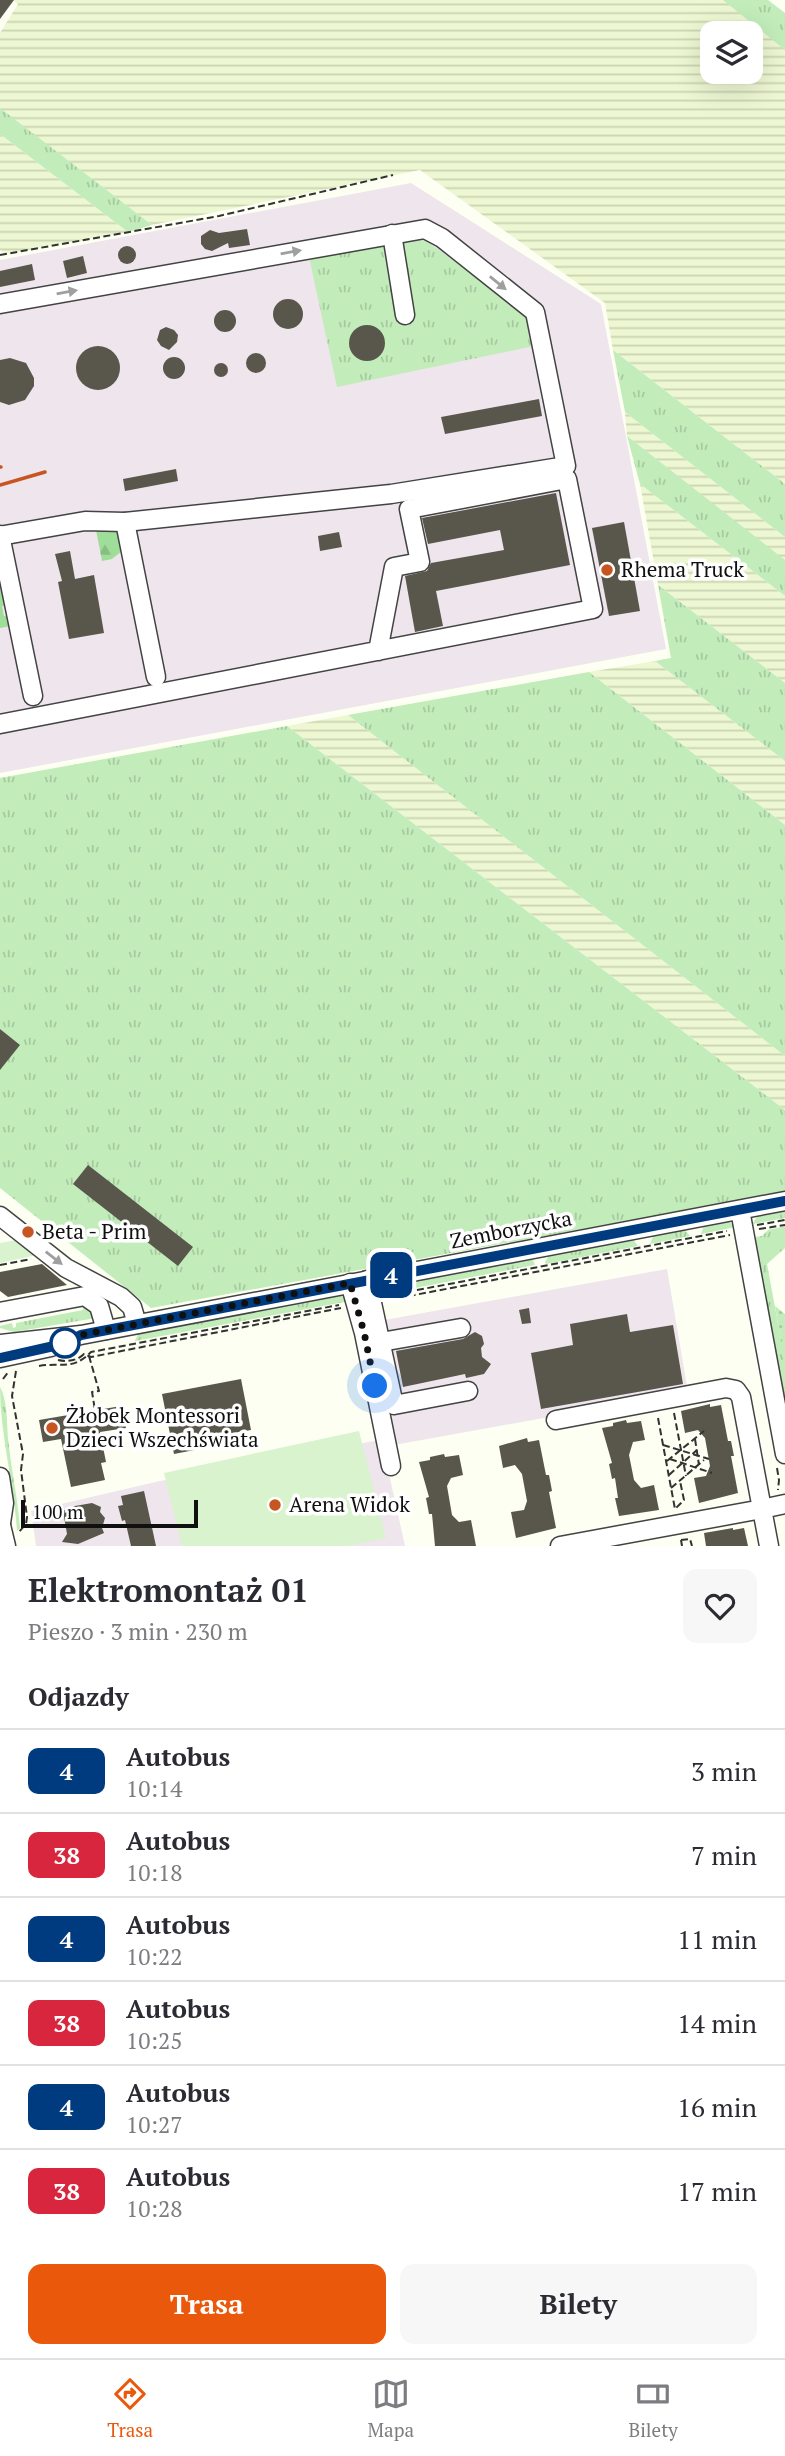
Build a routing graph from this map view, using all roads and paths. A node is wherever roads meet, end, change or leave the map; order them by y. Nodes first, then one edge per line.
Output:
1 (393, 175) dead end
2 (392, 234) junction
3 (0, 255) edge
4 (0, 304) edge
5 (405, 315) dead end
6 (125, 522) junction
7 (0, 535) edge
8 (378, 651) junction
9 (156, 677) dead end
10 (33, 696) dead end
11 (0, 724) edge
12 (785, 1201) edge
13 (740, 1210) junction
14 (0, 1216) edge
15 (785, 1220) edge
16 (785, 1224) edge
17 (744, 1232) junction
18 (41, 1257) dead end
19 (0, 1265) edge
20 (358, 1281) junction
21 (364, 1302) junction
22 (0, 1312) edge
23 (137, 1324) junction
24 (461, 1328) dead end
25 (106, 1330) junction
26 (81, 1335) junction
27 (381, 1342) junction
28 (0, 1344) edge
29 (89, 1355) junction
30 (0, 1358) edge
31 (40, 1362) dead end
32 (52, 1364) dead end
33 (17, 1369) dead end
34 (468, 1391) dead end
35 (656, 1407) dead end
36 (95, 1410) dead end
37 (665, 1410) dead end
38 (556, 1420) dead end
39 (704, 1431) dead end
40 (695, 1438) junction
41 (679, 1441) junction
42 (687, 1444) junction
43 (663, 1445) junction
44 (681, 1450) junction
45 (697, 1450) junction
46 (785, 1454) edge
47 (692, 1455) junction
48 (698, 1457) junction
49 (670, 1459) junction
50 (666, 1462) junction
51 (684, 1463) junction
52 (699, 1464) junction
53 (391, 1466) dead end
54 (696, 1468) junction
55 (700, 1469) junction
56 (712, 1473) dead end
57 (669, 1476) junction
58 (686, 1476) junction
59 (0, 1477) edge
60 (680, 1481) junction
61 (671, 1488) junction
62 (785, 1504) edge
63 (762, 1509) junction
64 (0, 1522) edge
65 (11, 1540) edge
66 (560, 1546) edge
67 (682, 1546) edge
68 (692, 1546) edge
69 (769, 1546) edge

1 - 3 path
4 -> 2 street
2 - 5 street
2 -> 6 street
6 - 7 street
6 - 9 street
7 - 10 street
8 - 8 street
8 - 11 street
12 - 13 street, Zemborzycka
13 - 17 street
13 - 20 street, Zemborzycka
14 -> 23 street
15 - 17 path
16 - 17 path
17 - 21 path
17 - 21 path
17 - 46 street
18 - 19 path
20 - 21 street
20 - 23 street, Zemborzycka
21 - 27 street
21 - 29 path
21 - 53 street
22 - 25 street
23 - 25 street, Zemborzycka
24 - 27 street
25 - 26 street, Zemborzycka
26 - 28 street, Zemborzycka
26 - 30 street, Zemborzycka
27 - 34 street
29 - 31 path
29 - 32 path
29 - 36 path
33 - 65 path
35 - 43 path
37 - 41 path
38 - 63 street
39 - 40 path
40 - 42 path
40 - 45 path
41 - 42 path
41 - 44 path
42 - 44 path
43 - 44 path
43 - 50 path
44 - 47 path
44 - 49 path
44 - 51 path
45 - 47 path
45 - 48 path
47 - 48 path
47 - 51 path
48 - 52 path
48 - 52 path
49 - 50 path
49 - 51 path
50 - 57 path
51 - 54 path
51 - 57 path
51 - 58 path
52 - 54 path
52 - 55 path
54 - 55 path
54 - 58 path
55 - 56 path
57 - 61 path
58 - 60 path
59 - 64 street
60 - 61 path
60 - 61 path
62 - 63 street
63 - 66 street
63 - 69 street
64 - 65 street
67 - 68 path

